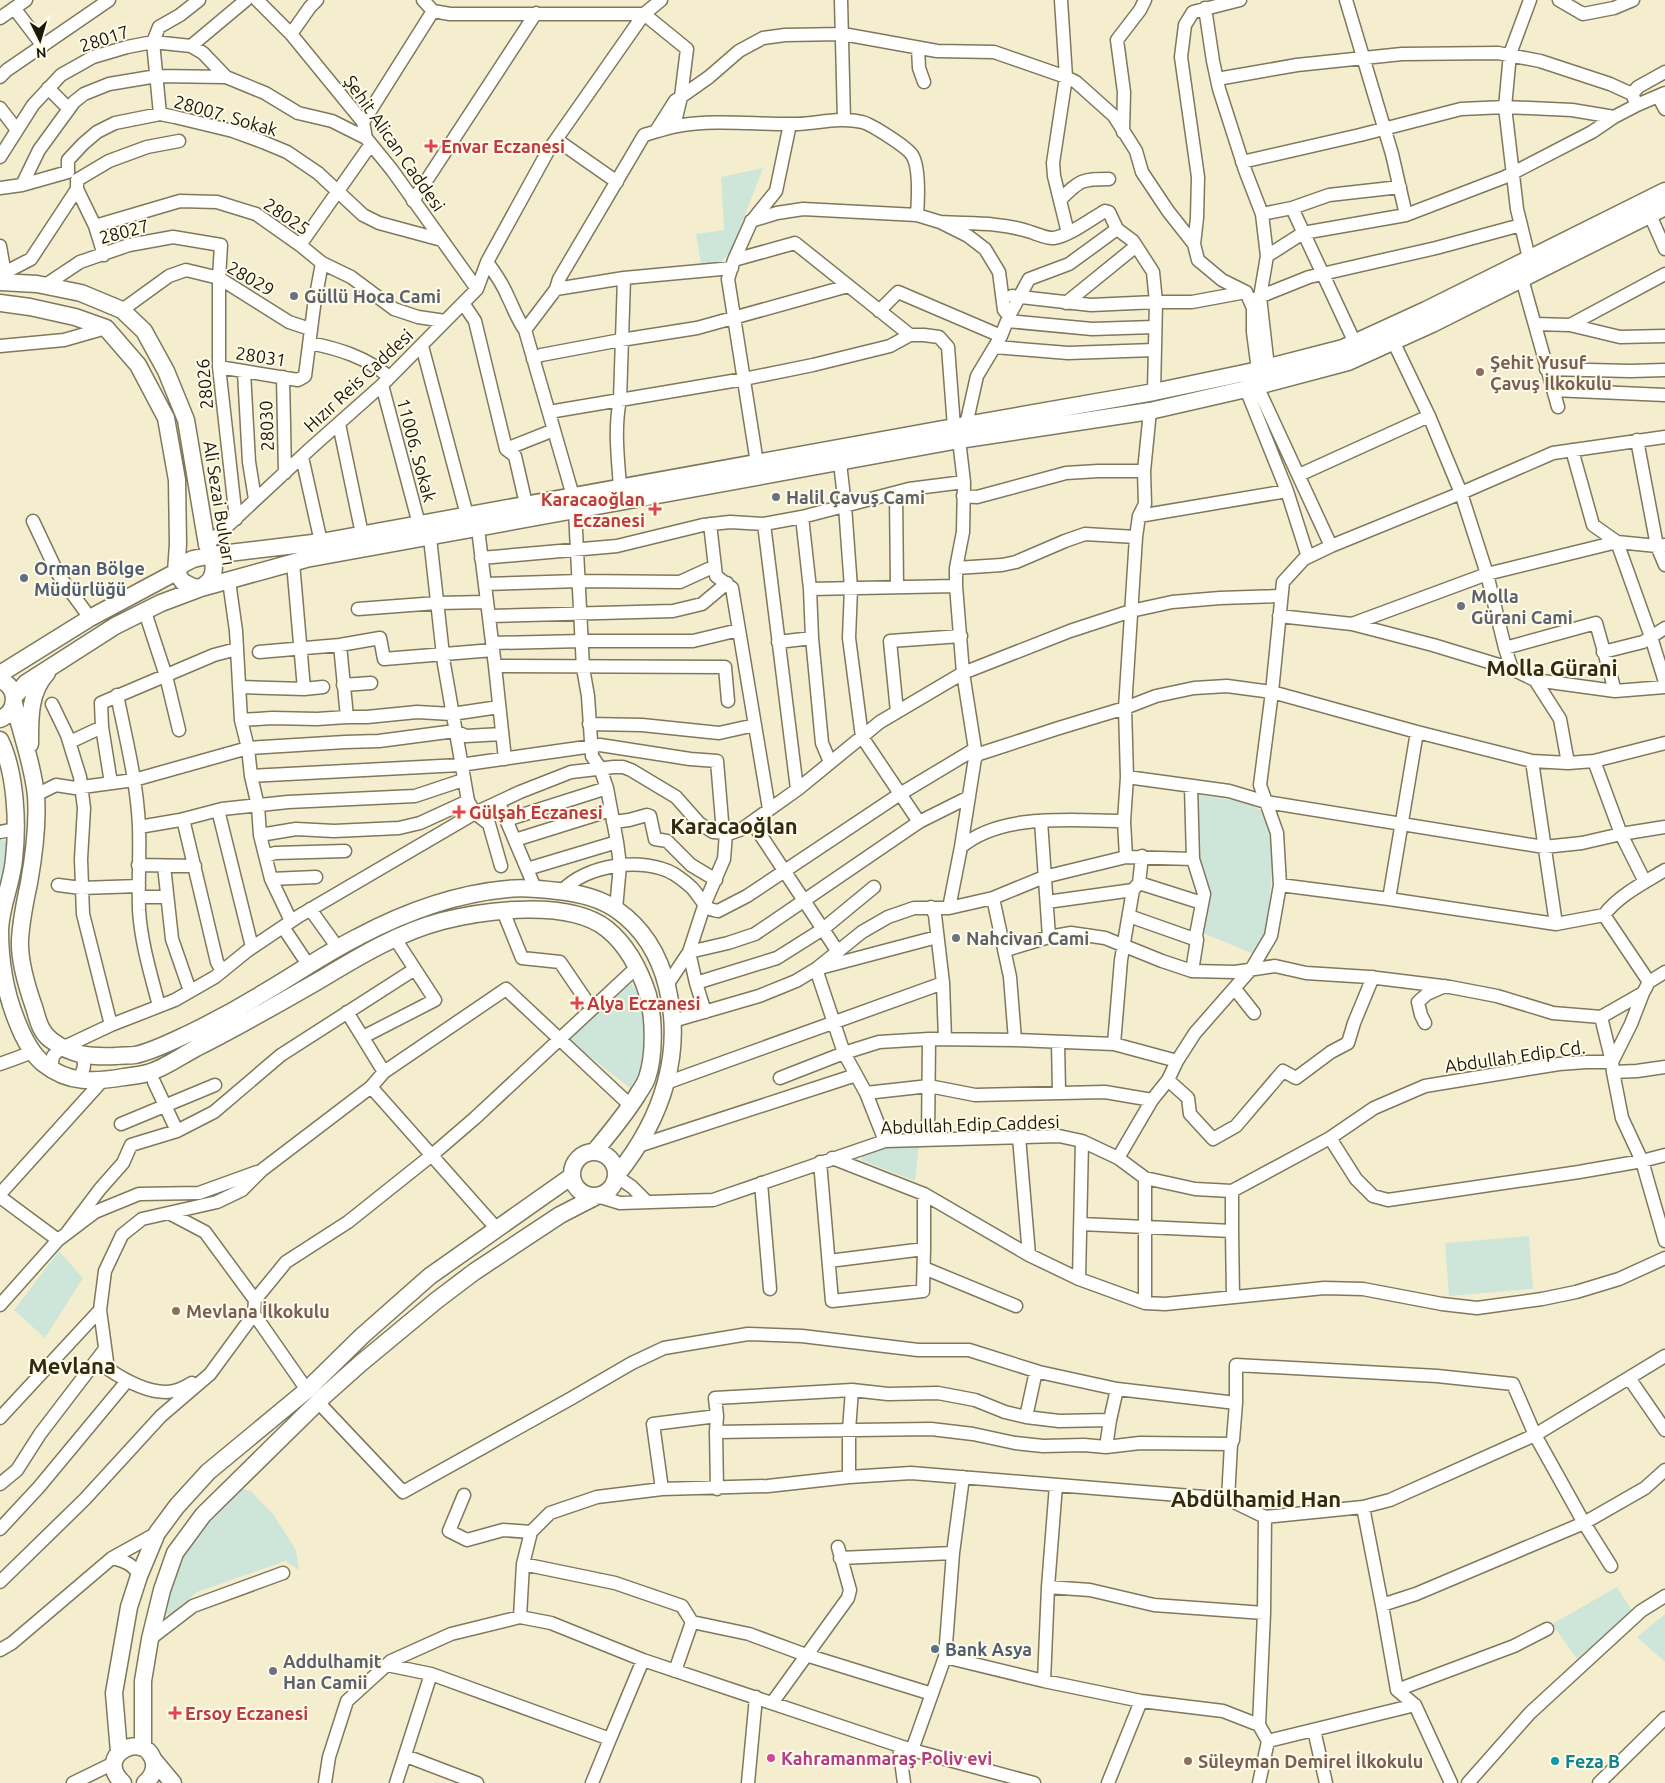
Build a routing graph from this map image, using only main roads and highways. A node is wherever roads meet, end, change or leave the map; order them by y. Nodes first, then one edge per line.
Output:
1 (1665, 191) edge
2 (1665, 207) edge
3 (4, 279) edge
4 (0, 303) edge
5 (1257, 378) junction
6 (960, 430) junction
7 (574, 503) junction
8 (209, 550) junction
9 (176, 572) junction
10 (201, 588) junction
11 (57, 663) junction
12 (0, 674) edge
13 (0, 680) edge
14 (14, 700) junction
15 (0, 719) edge
16 (0, 740) edge
17 (0, 757) edge
18 (31, 772) junction
19 (11, 778) junction
20 (8, 831) edge
21 (594, 1152) junction
22 (572, 1176) junction
23 (616, 1176) junction
24 (597, 1196) junction
25 (313, 1396) junction
26 (148, 1754) junction
27 (117, 1757) junction
28 (123, 1783) edge
29 (144, 1783) edge
30 (173, 1783) edge

1 - 5 main road
2 - 5 main road
3 - 8 main road, Ali Sezai Bulvarı
4 - 9 main road
5 - 6 main road
5 - 6 main road
6 - 7 main road
6 - 7 main road
7 - 8 main road
7 - 10 main road
8 - 9 main road
8 - 10 main road, Ali Sezai Bulvarı
9 - 10 main road
9 - 12 main road
10 - 11 main road
11 - 14 main road
11 - 18 main road
13 - 14 main road
14 - 15 main road
14 - 18 main road
16 - 19 main road
17 - 19 main road
18 - 23 main road
19 - 20 main road
20 - 21 main road
21 - 22 main road
21 - 23 main road
22 - 24 main road
22 - 25 main road
23 - 24 main road
24 - 25 main road
25 - 26 main road
25 - 27 main road
26 - 27 main road
26 - 29 main road
26 - 30 main road
27 - 28 main road

